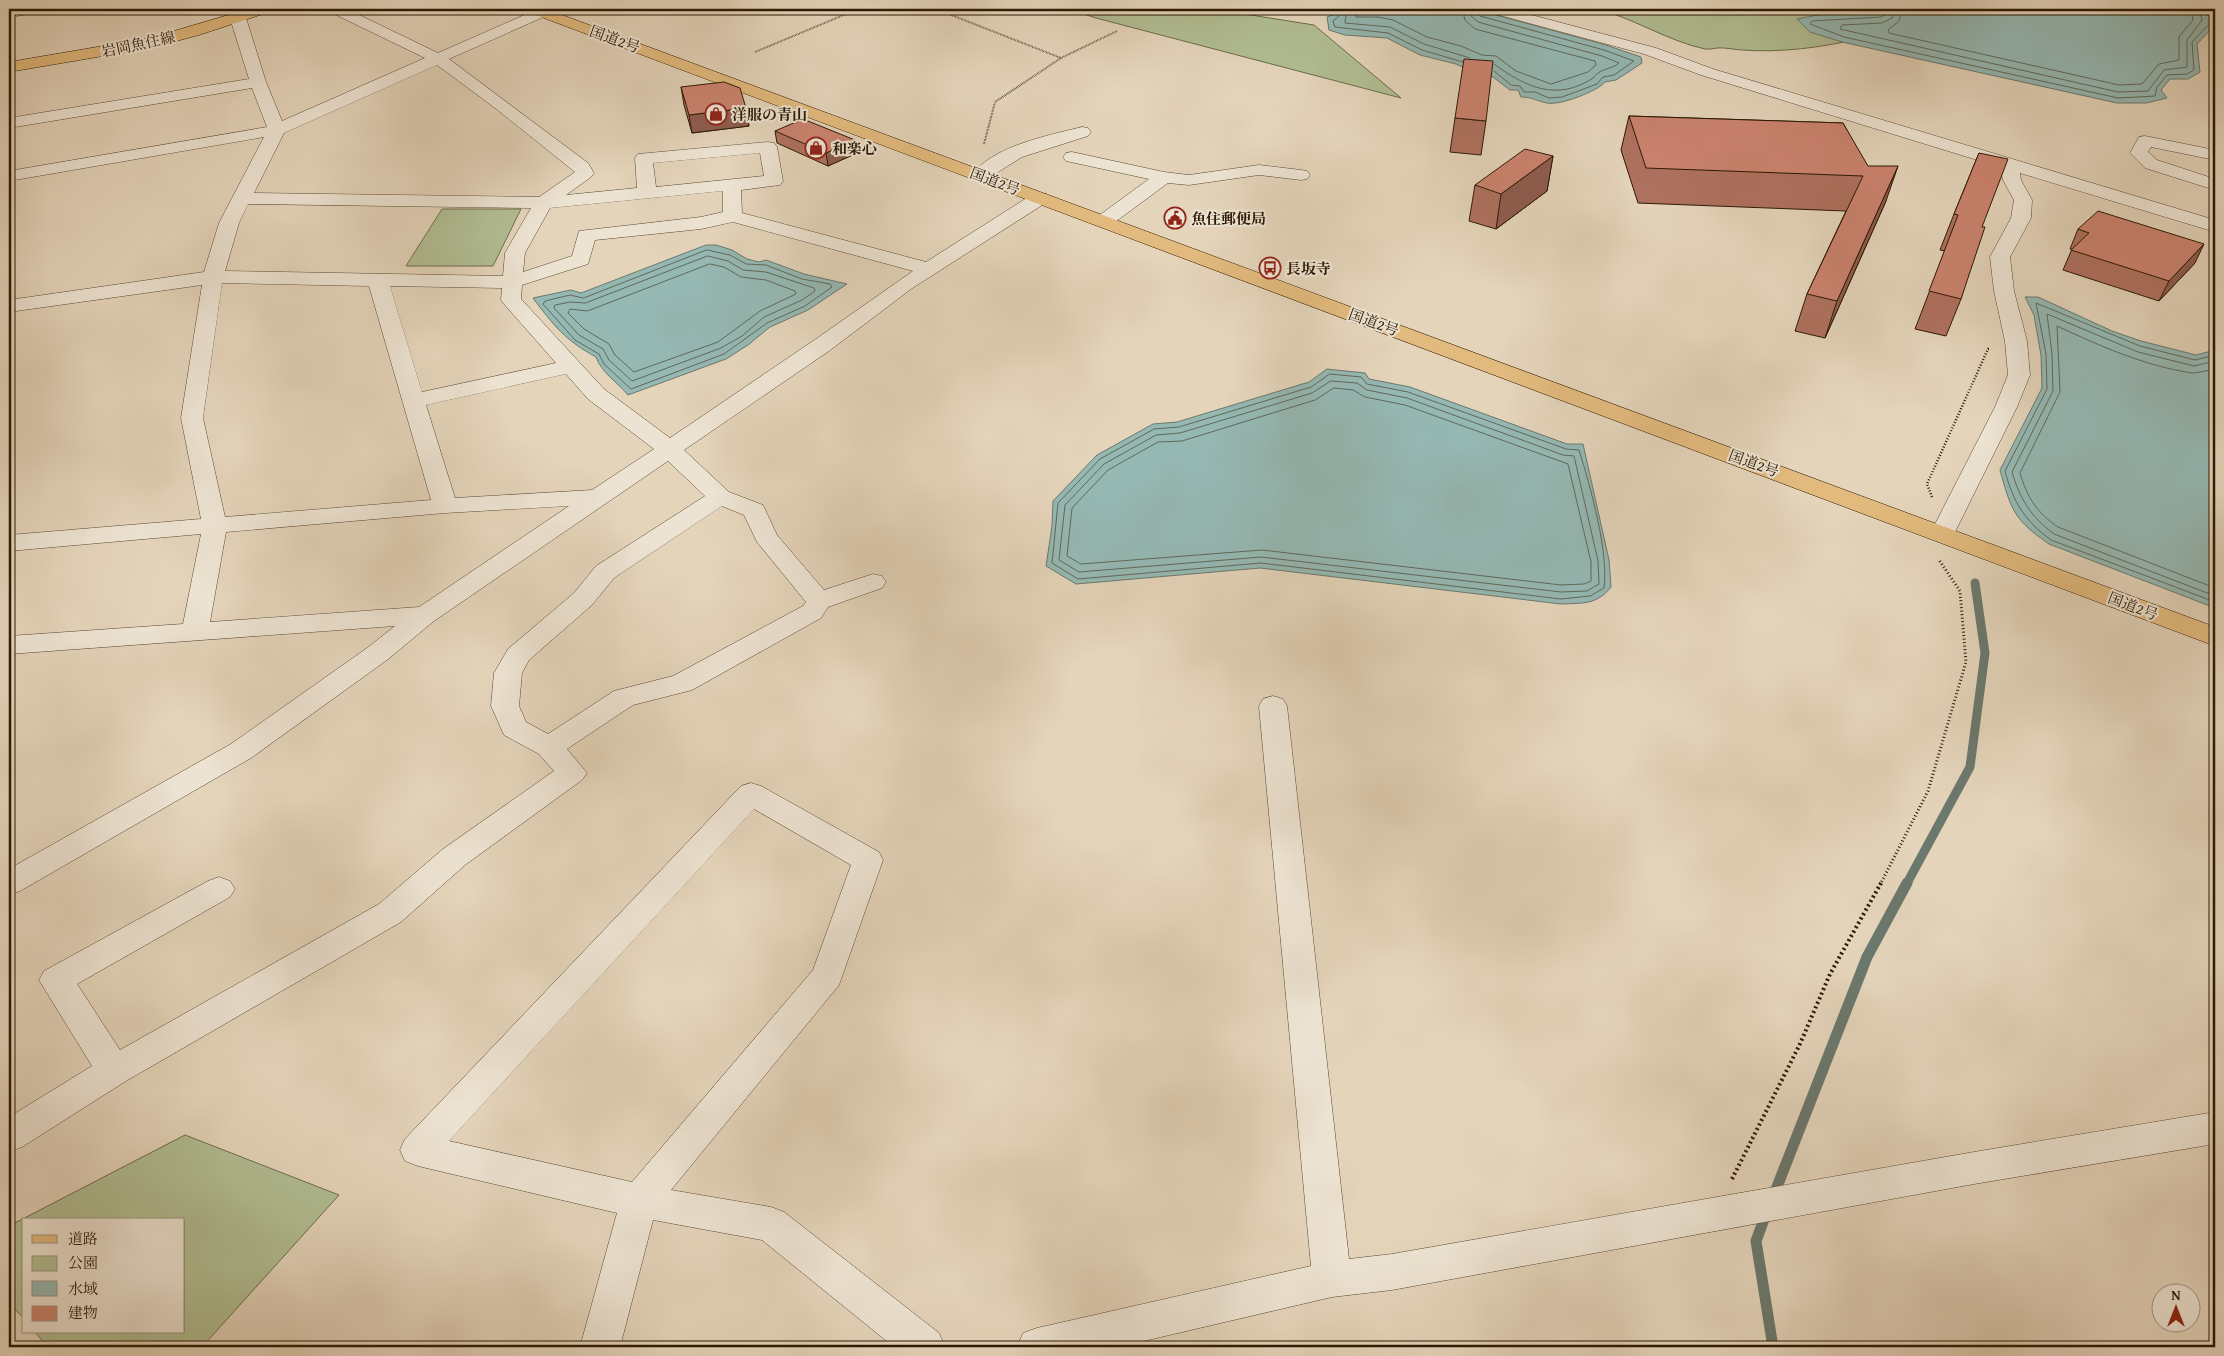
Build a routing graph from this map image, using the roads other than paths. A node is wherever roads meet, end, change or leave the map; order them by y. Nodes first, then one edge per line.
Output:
1 (30, 9) edge
2 (264, 9) edge
3 (335, 9) edge
4 (1493, 9) edge
5 (538, 11) edge
6 (9, 13) edge
7 (238, 18) junction
8 (436, 58) junction
9 (9, 67) edge
10 (258, 82) junction
11 (9, 123) edge
12 (277, 130) junction
13 (1082, 132) dead end
14 (2215, 155) edge
15 (1072, 157) dead end
16 (2009, 164) junction
17 (987, 169) junction
18 (1301, 175) dead end
19 (9, 176) edge
20 (1164, 178) junction
21 (732, 185) junction
22 (2215, 185) edge
23 (647, 194) junction
24 (242, 198) junction
25 (1040, 198) junction
26 (543, 203) junction
27 (733, 216) junction
28 (1104, 222) junction
29 (2215, 226) edge
30 (930, 269) junction
31 (213, 277) junction
32 (378, 281) junction
33 (512, 282) junction
34 (9, 306) edge
35 (570, 366) junction
36 (413, 401) junction
37 (669, 449) junction
38 (720, 496) junction
39 (599, 497) junction
40 (445, 506) junction
41 (215, 526) junction
42 (1942, 534) junction
43 (9, 543) edge
44 (873, 582) dead end
45 (819, 601) junction
46 (425, 615) junction
47 (195, 630) junction
48 (2215, 636) edge
49 (9, 645) edge
50 (1273, 706) dead end
51 (549, 747) junction
52 (9, 883) edge
53 (220, 889) dead end
54 (114, 1071) junction
55 (2215, 1128) edge
56 (9, 1136) edge
57 (639, 1201) junction
58 (1332, 1279) junction
59 (600, 1347) edge
60 (924, 1347) edge
61 (1037, 1347) edge

1 - 6 street
2 - 7 main road, 岩岡魚住線
3 - 8 street
4 - 16 street
5 - 8 street
5 - 17 main road, 国道2号
7 - 9 main road, 岩岡魚住線
7 - 10 street
8 - 12 street
8 - 26 street
10 - 11 street
10 - 12 street
12 - 19 street
12 - 24 street
13 - 17 street
14 - 22 street
15 - 20 street
16 - 29 street
16 - 42 street
17 - 25 main road, 国道2号
18 - 20 street
20 - 28 street
21 - 23 street
21 - 23 street
21 - 27 street
23 - 26 street
24 - 26 street
24 - 31 street
25 - 28 main road, 国道2号
25 - 30 street
26 - 33 street
27 - 30 street
27 - 33 street
28 - 42 main road, 国道2号
30 - 37 street
31 - 32 street
31 - 34 street
31 - 41 street
32 - 33 street
32 - 36 street
33 - 35 street
35 - 36 street
35 - 37 street
36 - 40 street
37 - 38 street
37 - 39 street
38 - 45 street
38 - 51 street
39 - 40 street
39 - 46 street
40 - 41 street
41 - 43 street
41 - 47 street
42 - 48 main road, 国道2号
44 - 45 street
45 - 51 street
46 - 47 street
46 - 52 street
47 - 49 street
50 - 58 street
51 - 54 street
53 - 54 street
54 - 56 street
55 - 58 street
57 - 57 street
57 - 59 street
57 - 60 street
58 - 61 street

